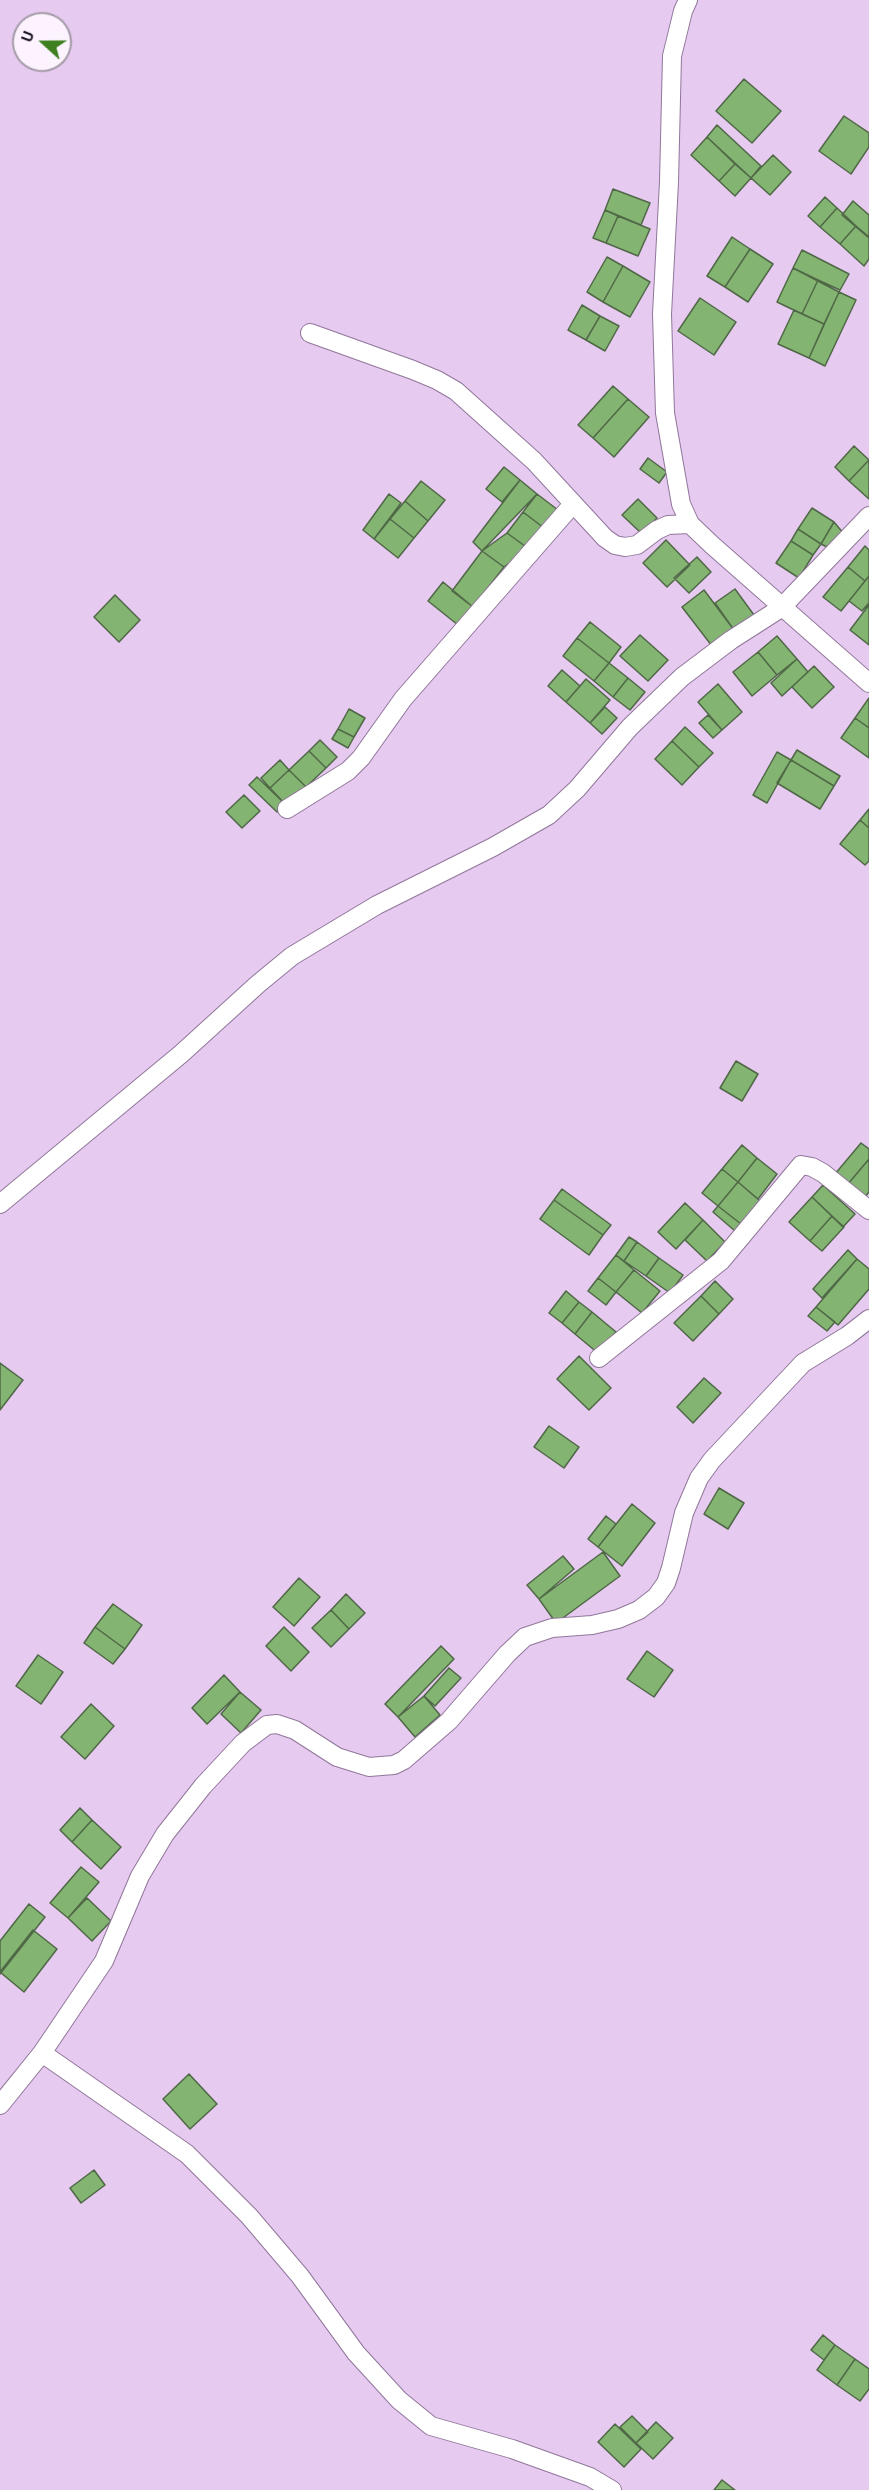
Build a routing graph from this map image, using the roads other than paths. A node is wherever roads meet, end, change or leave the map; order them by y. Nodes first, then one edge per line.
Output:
1 (688, 0) edge
2 (310, 333) dead end
3 (573, 504) junction
4 (869, 516) edge
5 (690, 524) junction
6 (781, 608) junction
7 (869, 683) edge
8 (287, 809) dead end
9 (0, 1204) edge
10 (869, 1210) edge
11 (869, 1319) edge
12 (599, 1358) dead end
13 (42, 2053) junction
14 (0, 2105) edge
15 (612, 2490) edge

1 - 5 street
2 - 3 street
3 - 5 street
3 - 8 street
4 - 6 street
5 - 6 street
6 - 7 street
6 - 9 street
10 - 12 street
11 - 13 street
13 - 14 street
13 - 15 street

